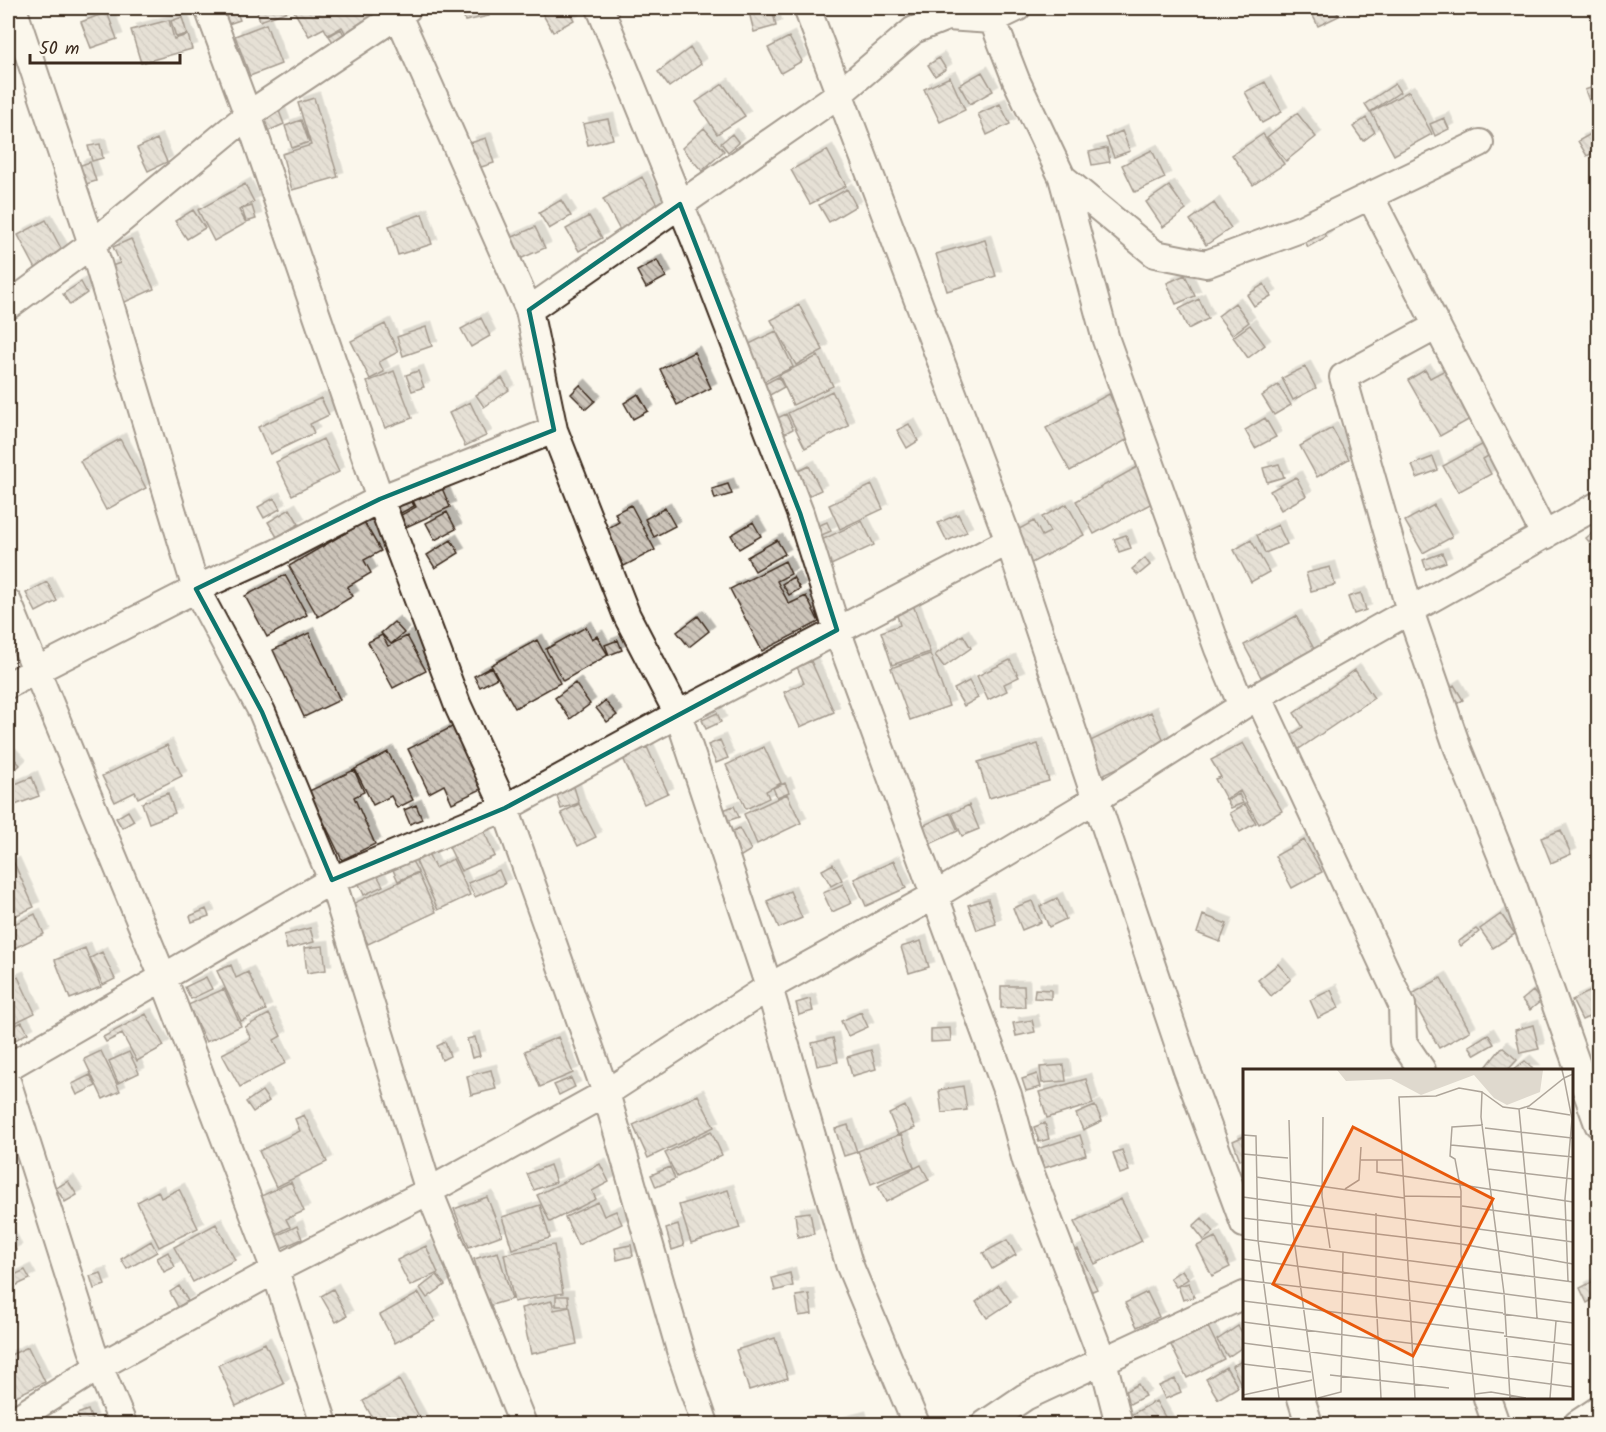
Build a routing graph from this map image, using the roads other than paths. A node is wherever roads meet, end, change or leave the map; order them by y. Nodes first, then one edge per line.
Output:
1 (14, 8) edge
2 (208, 8) edge
3 (600, 8) edge
4 (807, 8) edge
5 (1017, 8) edge
6 (400, 10) edge
7 (990, 14) edge
8 (839, 94) junction
9 (248, 115) junction
10 (1480, 144) dead end
11 (1062, 177) junction
12 (1370, 196) junction
13 (680, 204) junction
14 (92, 244) junction
15 (8, 306) edge
16 (529, 310) junction
17 (1437, 326) junction
18 (554, 429) junction
19 (380, 499) junction
20 (1599, 506) edge
21 (1545, 536) junction
22 (1009, 541) junction
23 (196, 589) junction
24 (8, 602) edge
25 (1410, 611) junction
26 (837, 630) junction
27 (34, 672) junction
28 (8, 685) edge
29 (1250, 701) junction
30 (678, 714) junction
31 (1096, 799) junction
32 (506, 808) junction
33 (332, 880) junction
34 (934, 896) junction
35 (163, 977) junction
36 (769, 987) junction
37 (8, 1067) edge
38 (1421, 1069) edge
39 (8, 1084) edge
40 (606, 1093) junction
41 (1586, 1098) edge
42 (1599, 1124) edge
43 (429, 1191) junction
44 (1243, 1219) edge
45 (275, 1270) junction
46 (1243, 1296) edge
47 (1103, 1362) junction
48 (100, 1366) junction
49 (1300, 1399) edge
50 (1487, 1399) edge
51 (1599, 1410) edge
52 (8, 1425) edge
53 (123, 1425) edge
54 (324, 1425) edge
55 (523, 1425) edge
56 (705, 1425) edge
57 (916, 1425) edge
58 (986, 1425) edge
59 (1119, 1425) edge
60 (1309, 1425) edge
61 (1496, 1425) edge
62 (1577, 1425) edge

1 - 14 street
2 - 9 street
3 - 13 street
4 - 8 street
5 - 7 street
6 - 9 street
6 - 16 street
7 - 8 street
7 - 11 street
8 - 13 street
8 - 22 street
9 - 14 street
9 - 19 street
10 - 12 street
11 - 12 street
11 - 29 street
12 - 17 street
13 - 16 street
13 - 26 street
14 - 15 street
14 - 23 street
16 - 18 street
17 - 21 street
17 - 25 street
18 - 19 street
18 - 30 street
19 - 23 street
19 - 32 street
20 - 21 street
21 - 25 street
22 - 26 street
22 - 31 street
23 - 27 street
23 - 33 street
24 - 27 street
25 - 29 street
25 - 41 street
26 - 30 street
26 - 34 street
27 - 28 street
27 - 35 street
29 - 31 street
29 - 38 street
30 - 32 street
30 - 36 street
31 - 34 street
31 - 44 street
32 - 33 street
32 - 40 street
33 - 35 street
33 - 43 street
34 - 36 street
34 - 47 street
35 - 37 street
35 - 45 street
36 - 40 street
36 - 57 street
39 - 48 street
40 - 43 street
40 - 56 street
41 - 42 street
43 - 45 street
43 - 55 street
45 - 48 street
45 - 54 street
46 - 47 street
47 - 58 street
47 - 59 street
48 - 52 street
48 - 53 street
49 - 60 street
50 - 61 street
51 - 62 street

